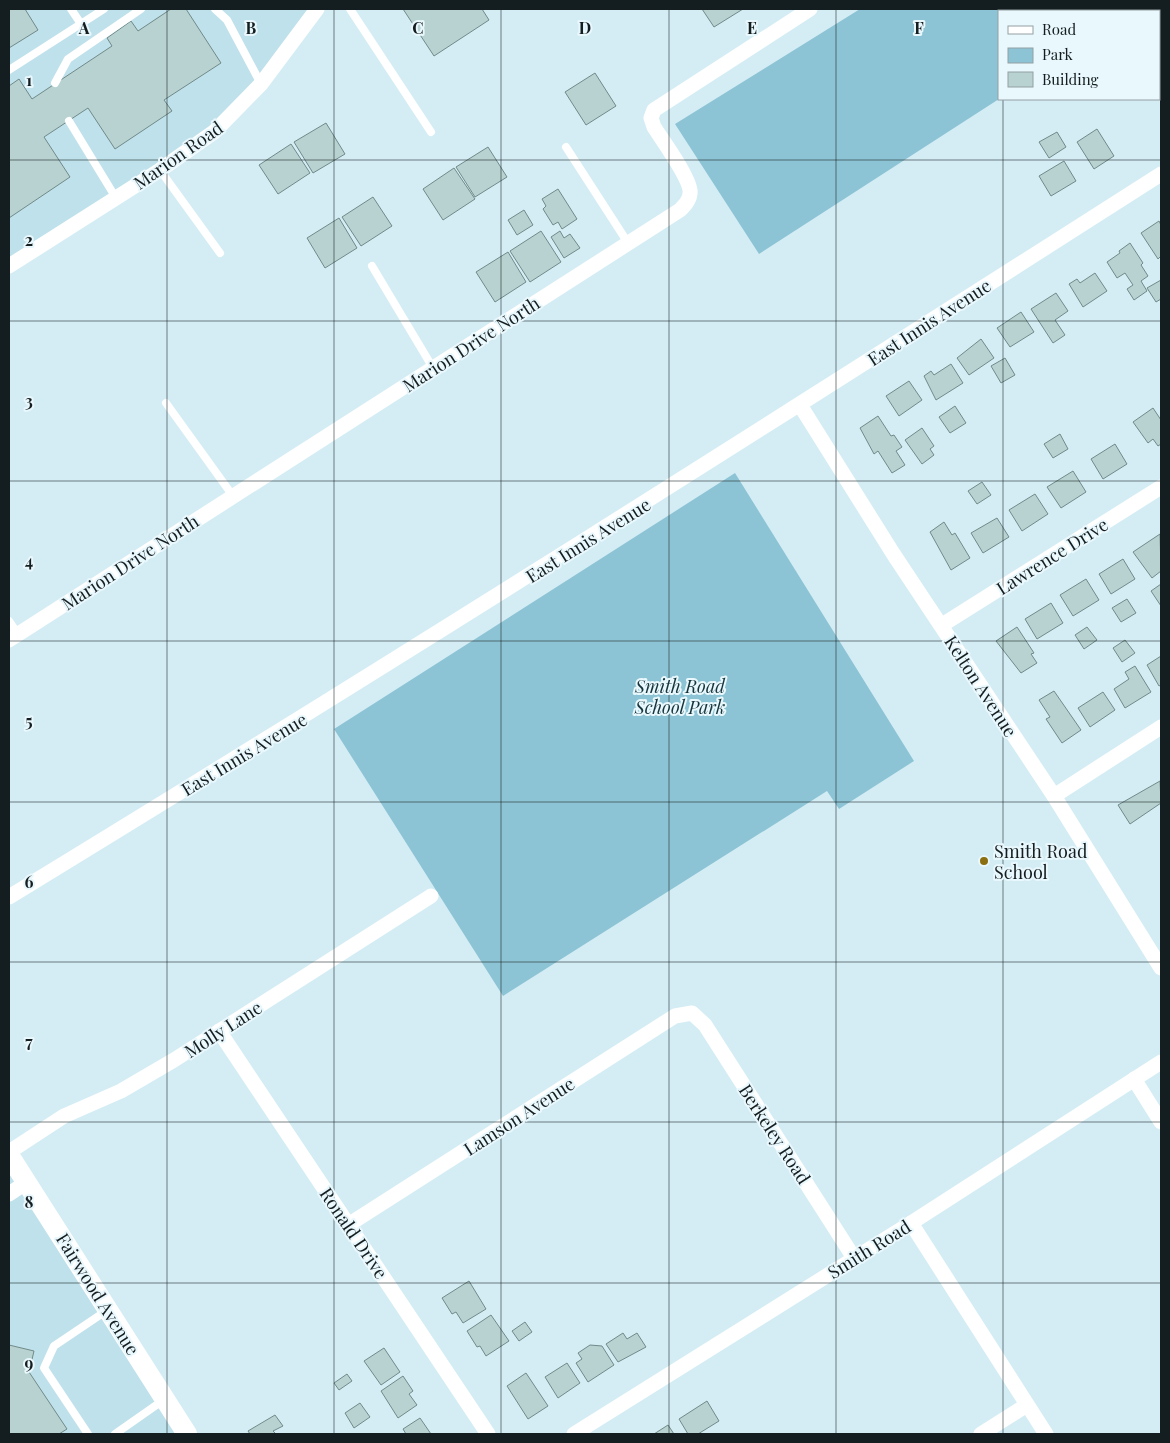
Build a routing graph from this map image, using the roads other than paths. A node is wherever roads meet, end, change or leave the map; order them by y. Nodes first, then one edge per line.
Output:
1 (71, 9) edge
2 (104, 9) edge
3 (141, 9) edge
4 (215, 9) edge
5 (317, 9) edge
6 (350, 9) edge
7 (810, 9) edge
8 (81, 24) junction
9 (9, 70) edge
10 (55, 83) dead end
11 (261, 84) junction
12 (69, 121) dead end
13 (431, 132) dead end
14 (566, 148) dead end
15 (160, 170) junction
16 (1161, 174) edge
17 (116, 198) junction
18 (628, 243) junction
19 (220, 253) dead end
20 (9, 266) edge
21 (372, 266) dead end
22 (433, 368) junction
23 (166, 403) dead end
24 (800, 405) junction
25 (1161, 487) edge
26 (233, 496) junction
27 (9, 621) edge
28 (942, 625) junction
29 (13, 637) edge
30 (1161, 728) edge
31 (1054, 796) junction
32 (9, 896) edge
33 (430, 896) dead end
34 (1161, 968) edge
35 (692, 1013) joint
36 (219, 1031) junction
37 (1161, 1062) edge
38 (1134, 1079) junction
39 (1161, 1122) edge
40 (9, 1153) edge
41 (27, 1182) junction
42 (9, 1194) edge
43 (911, 1223) junction
44 (348, 1225) junction
45 (854, 1258) junction
46 (108, 1310) junction
47 (165, 1400) junction
48 (1027, 1405) junction
49 (88, 1434) edge
50 (115, 1434) edge
51 (187, 1434) edge
52 (488, 1434) edge
53 (574, 1434) edge
54 (981, 1434) edge
55 (1046, 1434) edge

1 - 8 lane
2 - 8 lane
3 - 10 lane
4 - 11 lane
5 - 11 street, Marion Road
6 - 13 lane
7 - 18 street, Marion Drive North
8 - 9 lane
11 - 15 street, Marion Road
12 - 17 lane
14 - 18 lane
15 - 17 street, Marion Road
15 - 19 lane
16 - 24 street, East Innis Avenue
17 - 20 street, Marion Road
18 - 22 street, Marion Drive North
21 - 22 lane
22 - 26 street, Marion Drive North
23 - 26 lane
24 - 28 street, Kelton Avenue
24 - 32 street, East Innis Avenue
25 - 28 street, Lawrence Drive
26 - 29 street, Marion Drive North
27 - 29 lane
28 - 31 street, Kelton Avenue
30 - 31 street
31 - 34 street, Kelton Avenue
33 - 36 street, Molly Lane
35 - 44 street, Lamson Avenue
35 - 45 street, Berkeley Road
36 - 40 street, Molly Lane
36 - 44 street, Ronald Drive
37 - 38 street, Smith Road
38 - 39 street
38 - 43 street, Smith Road
40 - 41 street, Fairwood Avenue
41 - 42 street
41 - 46 street, Fairwood Avenue
43 - 45 street, Smith Road
43 - 48 street
44 - 52 street, Ronald Drive
45 - 53 street, Smith Road
46 - 47 street, Fairwood Avenue
46 - 49 lane
47 - 50 lane
47 - 51 street, Fairwood Avenue
48 - 54 street
48 - 55 street

